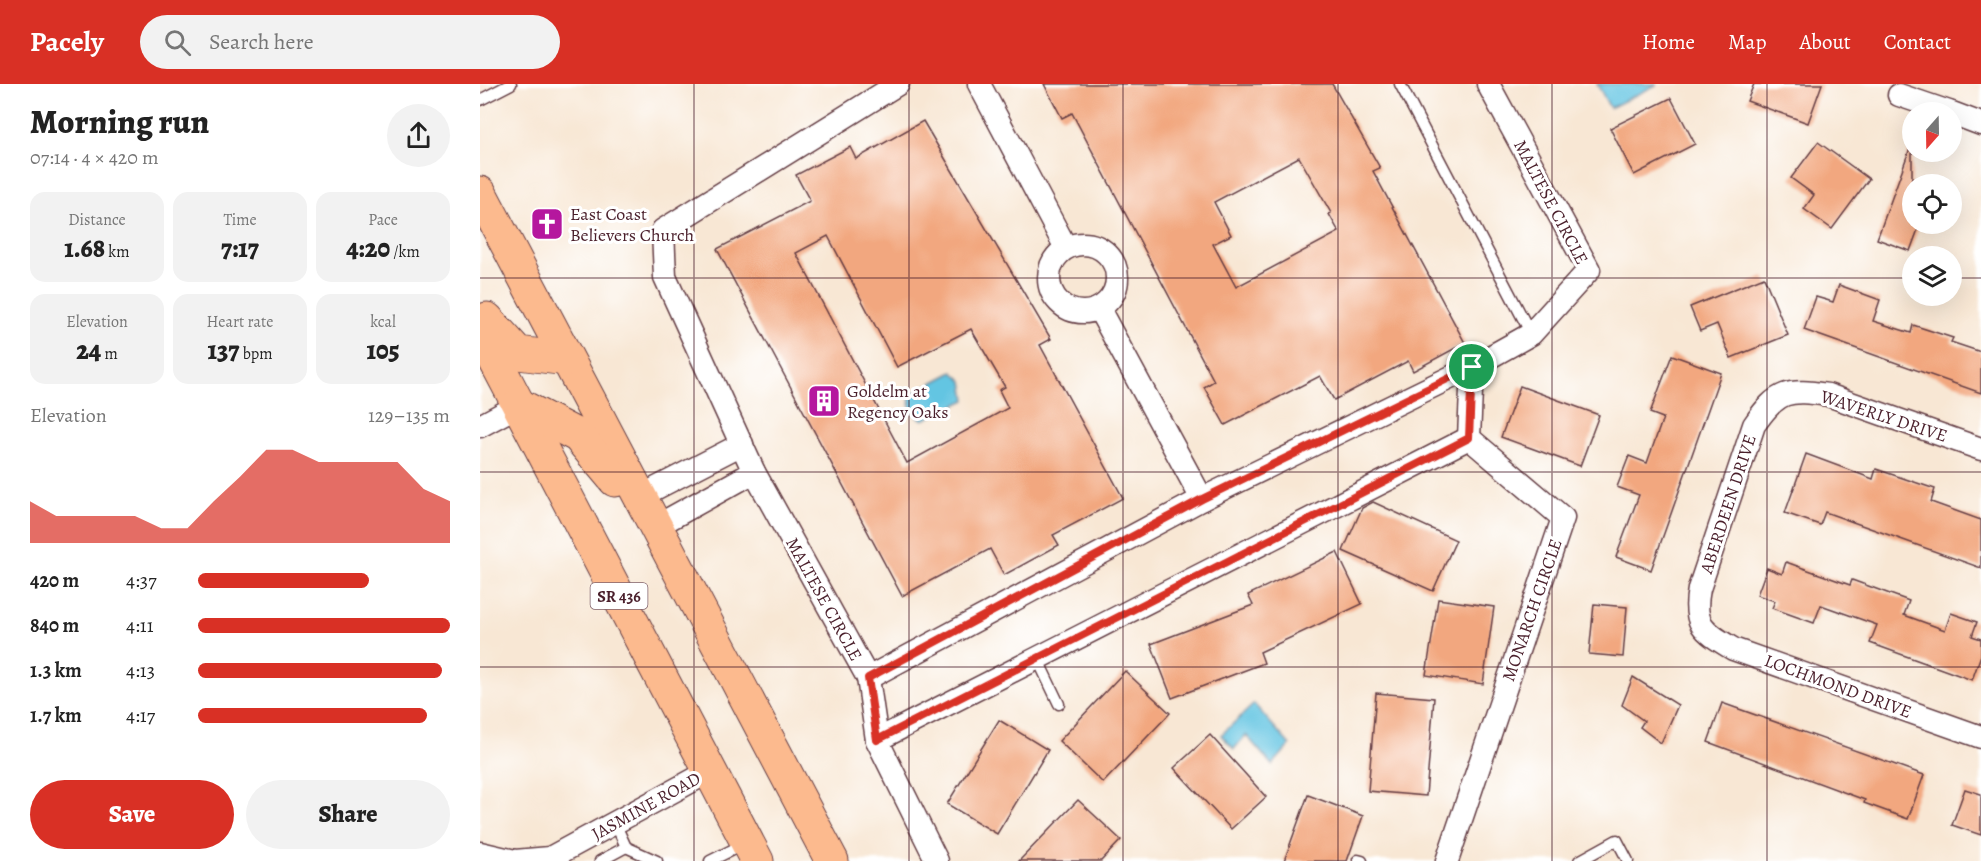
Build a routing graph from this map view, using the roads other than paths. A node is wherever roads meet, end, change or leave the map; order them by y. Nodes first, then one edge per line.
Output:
1 (512, 84) edge
2 (898, 84) edge
3 (979, 84) edge
4 (1400, 84) edge
5 (1488, 84) edge
6 (1899, 95) dead end
7 (480, 100) edge
8 (1919, 102) edge
9 (1962, 117) edge
10 (1981, 124) edge
11 (480, 193) edge
12 (1066, 248) junction
13 (1100, 309) junction
14 (480, 311) edge
15 (480, 331) edge
16 (1530, 334) junction
17 (567, 359) junction
18 (1472, 367) junction
19 (1785, 394) joint
20 (519, 405) junction
21 (480, 426) edge
22 (1469, 438) junction
23 (742, 444) junction
24 (1981, 449) edge
25 (754, 472) junction
26 (639, 497) junction
27 (1202, 499) junction
28 (655, 528) junction
29 (1701, 626) joint
30 (1037, 658) junction
31 (868, 678) junction
32 (1059, 704) dead end
33 (1981, 737) edge
34 (877, 740) junction
35 (710, 771) junction
36 (615, 823) junction
37 (626, 847) junction
38 (752, 852) edge
39 (480, 853) edge
40 (600, 861) edge
41 (657, 861) edge
42 (710, 861) edge
43 (832, 861) edge
44 (937, 861) edge
45 (1447, 861) edge
46 (1579, 861) edge
47 (1628, 861) edge

1 - 7 lane
2 - 23 street, MALTESE CIRCLE
3 - 12 street
4 - 16 lane
5 - 16 street, MALTESE CIRCLE
6 - 8 street
9 - 10 street
11 - 17 main road
12 - 13 street
12 - 13 street
13 - 27 street
14 - 17 main road
15 - 20 main road, SR 436
16 - 18 street, MALTESE CIRCLE
17 - 26 main road
18 - 22 street
18 - 27 street, MALTESE CIRCLE
19 - 24 street, WAVERLY DRIVE
19 - 29 street, ABERDEEN DRIVE
20 - 21 street
20 - 28 main road
20 - 35 main road, SR 436
22 - 30 street
22 - 45 street, MONARCH CIRCLE
23 - 25 street, MALTESE CIRCLE
23 - 26 street
25 - 28 street
25 - 31 street, MALTESE CIRCLE
26 - 28 main road
27 - 31 street, MALTESE CIRCLE
28 - 43 main road
29 - 33 street, LOCHMOND DRIVE
30 - 32 lane
30 - 34 street
31 - 34 street
34 - 44 street
35 - 36 street, JASMINE ROAD
35 - 38 main road, SR 436
36 - 37 lane
36 - 39 street, JASMINE ROAD
37 - 40 lane
37 - 41 lane
38 - 42 lane
46 - 47 lane

